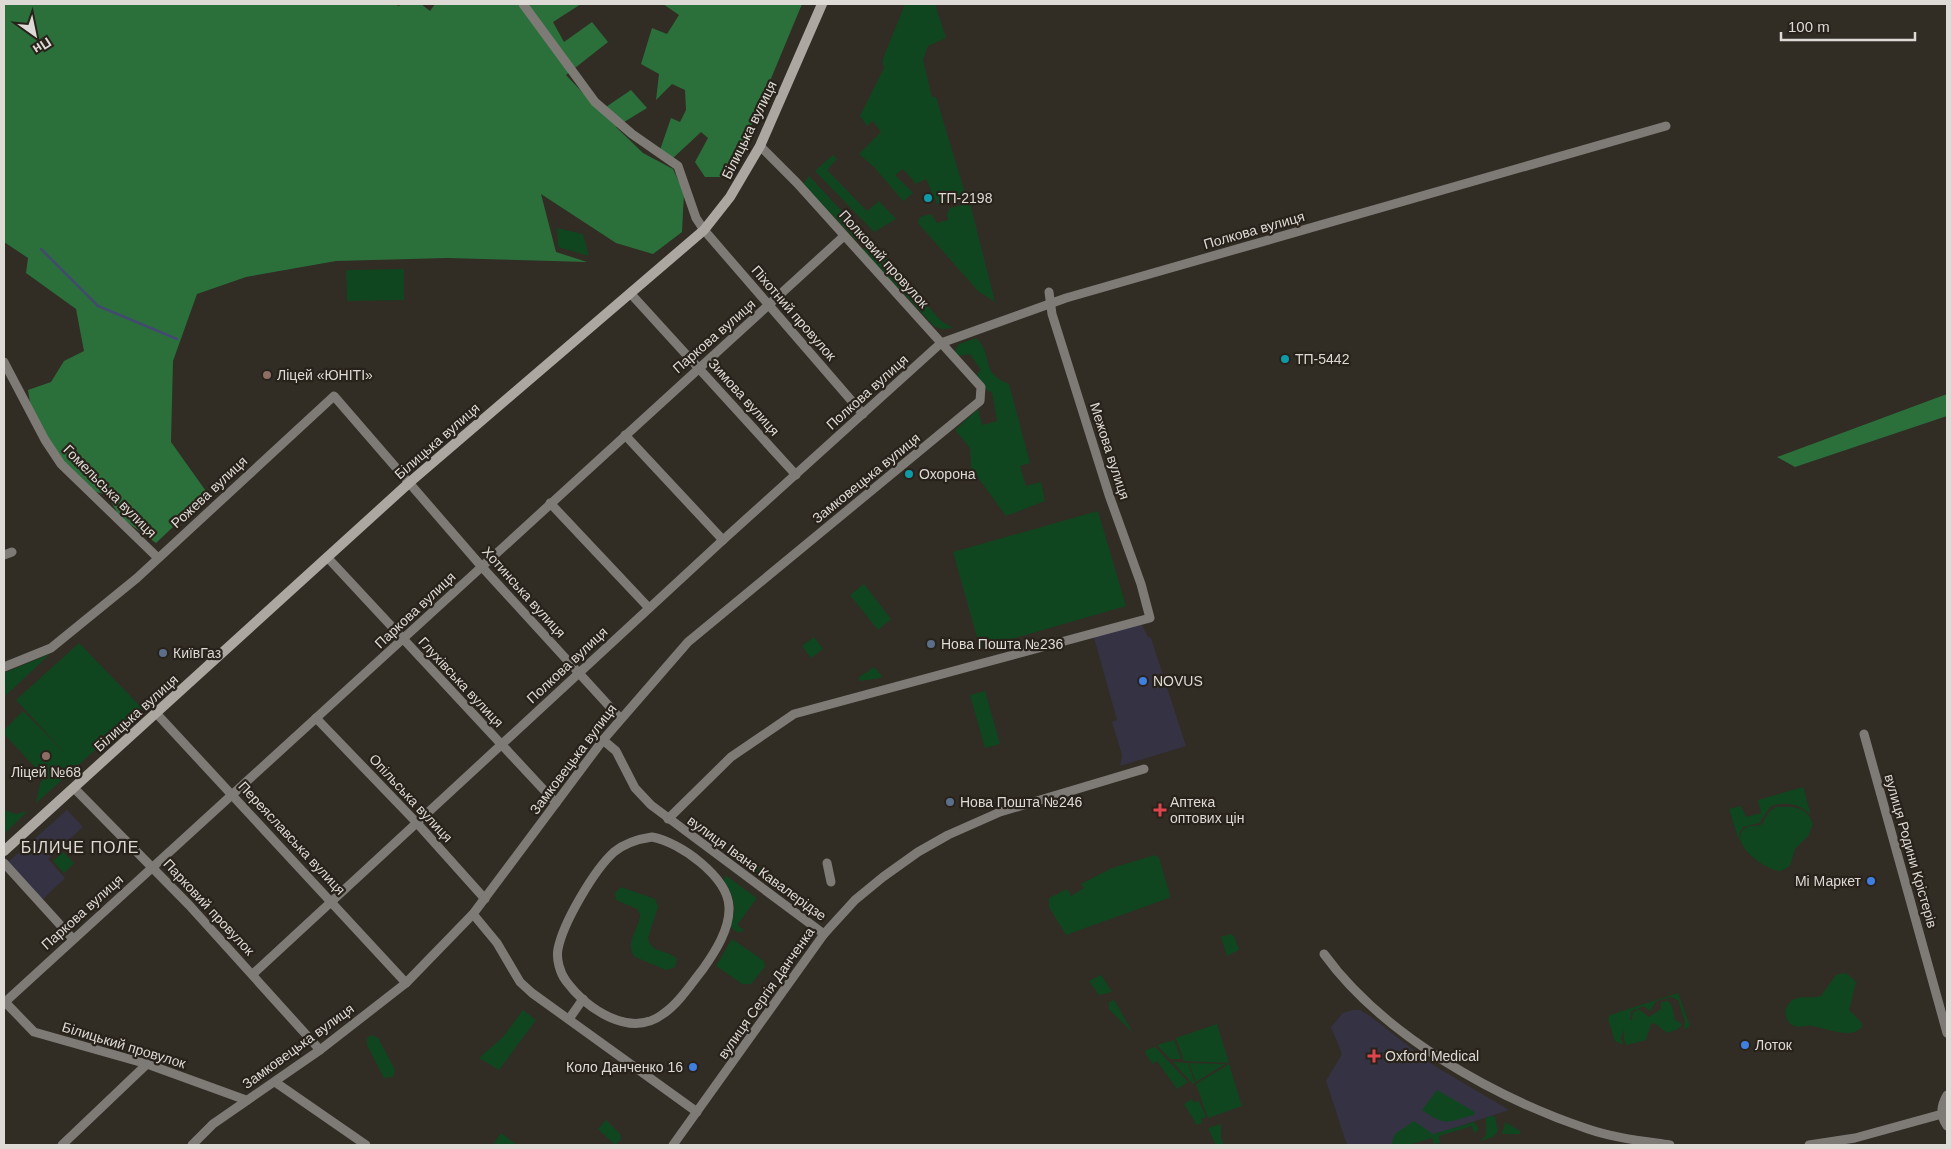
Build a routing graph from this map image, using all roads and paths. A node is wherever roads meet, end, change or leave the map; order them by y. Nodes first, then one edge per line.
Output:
1 (523, 4) edge
2 (822, 4) edge
3 (1666, 126) dead end
4 (760, 146) junction
5 (704, 230) junction
6 (844, 236) junction
7 (1049, 292) dead end
8 (631, 294) junction
9 (1051, 304) junction
10 (770, 305) junction
11 (941, 343) junction
12 (4, 362) edge
13 (699, 367) junction
14 (982, 394) joint
15 (863, 414) junction
16 (625, 435) junction
17 (796, 475) junction
18 (410, 482) junction
19 (550, 503) junction
20 (723, 540) junction
21 (327, 557) junction
22 (158, 558) junction
23 (482, 566) junction
24 (649, 608) junction
25 (1150, 618) joint
26 (403, 640) junction
27 (4, 667) edge
28 (580, 673) junction
29 (156, 713) junction
30 (316, 718) junction
31 (620, 718) junction
32 (1864, 734) dead end
33 (603, 740) junction
34 (500, 744) junction
35 (1144, 769) dead end
36 (74, 788) junction
37 (233, 796) junction
38 (556, 803) junction
39 (668, 819) junction
40 (416, 822) junction
41 (4, 851) edge
42 (725, 861) junction
43 (4, 863) edge
44 (827, 863) dead end
45 (152, 866) junction
46 (714, 874) junction
47 (831, 882) dead end
48 (485, 899) junction
49 (332, 902) junction
50 (473, 914) junction
51 (824, 934) junction
52 (73, 939) junction
53 (1324, 954) dead end
54 (253, 974) junction
55 (406, 983) junction
56 (582, 999) junction
57 (4, 1002) edge
58 (569, 1020) junction
59 (1947, 1033) edge
60 (320, 1050) junction
61 (147, 1064) junction
62 (275, 1082) junction
63 (1947, 1095) edge
64 (246, 1100) junction
65 (697, 1112) junction
66 (1942, 1114) junction
67 (1947, 1126) edge
68 (62, 1145) edge
69 (192, 1145) edge
70 (366, 1145) edge
71 (672, 1145) edge
72 (1670, 1145) edge
73 (1809, 1145) edge

1 - 5 street, Піхотний провулок
2 - 4 main road, Білицька вулиця
3 - 9 street, Полкова вулиця
4 - 5 main road, Білицька вулиця
4 - 6 street, Полковий провулок
5 - 8 main road, Білицька вулиця
5 - 10 street, Піхотний провулок
6 - 10 street, Паркова вулиця
6 - 11 street, Полковий провулок
7 - 9 street, Межова вулиця
8 - 13 street, Зимова вулиця
8 - 18 main road, Білицька вулиця
9 - 11 street, Полкова вулиця
9 - 25 street, Межова вулиця
10 - 13 street, Паркова вулиця
10 - 15 street, Піхотний провулок
11 - 14 street, Полковий провулок
11 - 15 street, Полкова вулиця
12 - 22 street, Гомельська вулиця
13 - 16 street, Паркова вулиця
13 - 17 street, Зимова вулиця
14 - 31 street, Замковецька вулиця
15 - 17 street, Полкова вулиця
16 - 19 street, Паркова вулиця
16 - 20 street
17 - 20 street, Полкова вулиця
18 - 21 main road, Білицька вулиця
18 - 22 street, Рожева вулиця
18 - 23 street, Хотинська вулиця
19 - 23 street, Паркова вулиця
19 - 24 street
20 - 24 street, Полкова вулиця
21 - 26 street, Глухівська вулиця
21 - 29 main road, Білицька вулиця
22 - 27 street, Рожева вулиця
23 - 26 street, Паркова вулиця
23 - 28 street, Хотинська вулиця
24 - 28 street, Полкова вулиця
25 - 39 street, вулиця Івана Кавалерідзе
26 - 30 street, Паркова вулиця
26 - 34 street, Глухівська вулиця
28 - 31 street, Хотинська вулиця
28 - 34 street, Полкова вулиця
29 - 36 main road, Білицька вулиця
29 - 37 street, Переяславська вулиця
30 - 37 street, Паркова вулиця
30 - 40 street, Опільська вулиця
31 - 33 street, Замковецька вулиця
32 - 59 street, вулиця Родини Крістерів
33 - 38 street, Замковецька вулиця
33 - 39 street
34 - 38 street, Глухівська вулиця
34 - 40 street, Полкова вулиця
35 - 51 street, вулиця Сергія Данченка
36 - 41 main road, Білицька вулиця
36 - 45 street, Парковий провулок
37 - 45 street, Паркова вулиця
37 - 49 street, Переяславська вулиця
38 - 48 street, Замковецька вулиця
39 - 42 street, вулиця Івана Кавалерідзе
40 - 48 street, Опільська вулиця
40 - 49 street, Полкова вулиця
42 - 46 street
42 - 51 street, вулиця Івана Кавалерідзе
43 - 52 street
44 - 47 street
45 - 52 street, Паркова вулиця
45 - 54 street, Парковий провулок
46 - 56 street
46 - 56 street
48 - 50 street, Замковецька вулиця
49 - 54 street, Полкова вулиця
49 - 55 street, Переяславська вулиця
50 - 55 street, Замковецька вулиця
50 - 58 street
51 - 65 street, вулиця Сергія Данченка
52 - 57 street, Паркова вулиця
53 - 72 street
54 - 60 street, Парковий провулок
55 - 60 street, Замковецька вулиця
56 - 58 street
57 - 61 street, Білицький провулок
58 - 65 street
60 - 62 street, Замковецька вулиця
61 - 64 street, Білицький провулок
61 - 68 street
62 - 64 street, Замковецька вулиця
62 - 70 street
63 - 66 street
64 - 69 street, Замковецька вулиця
65 - 71 street, вулиця Сергія Данченка
66 - 67 street
66 - 73 street

